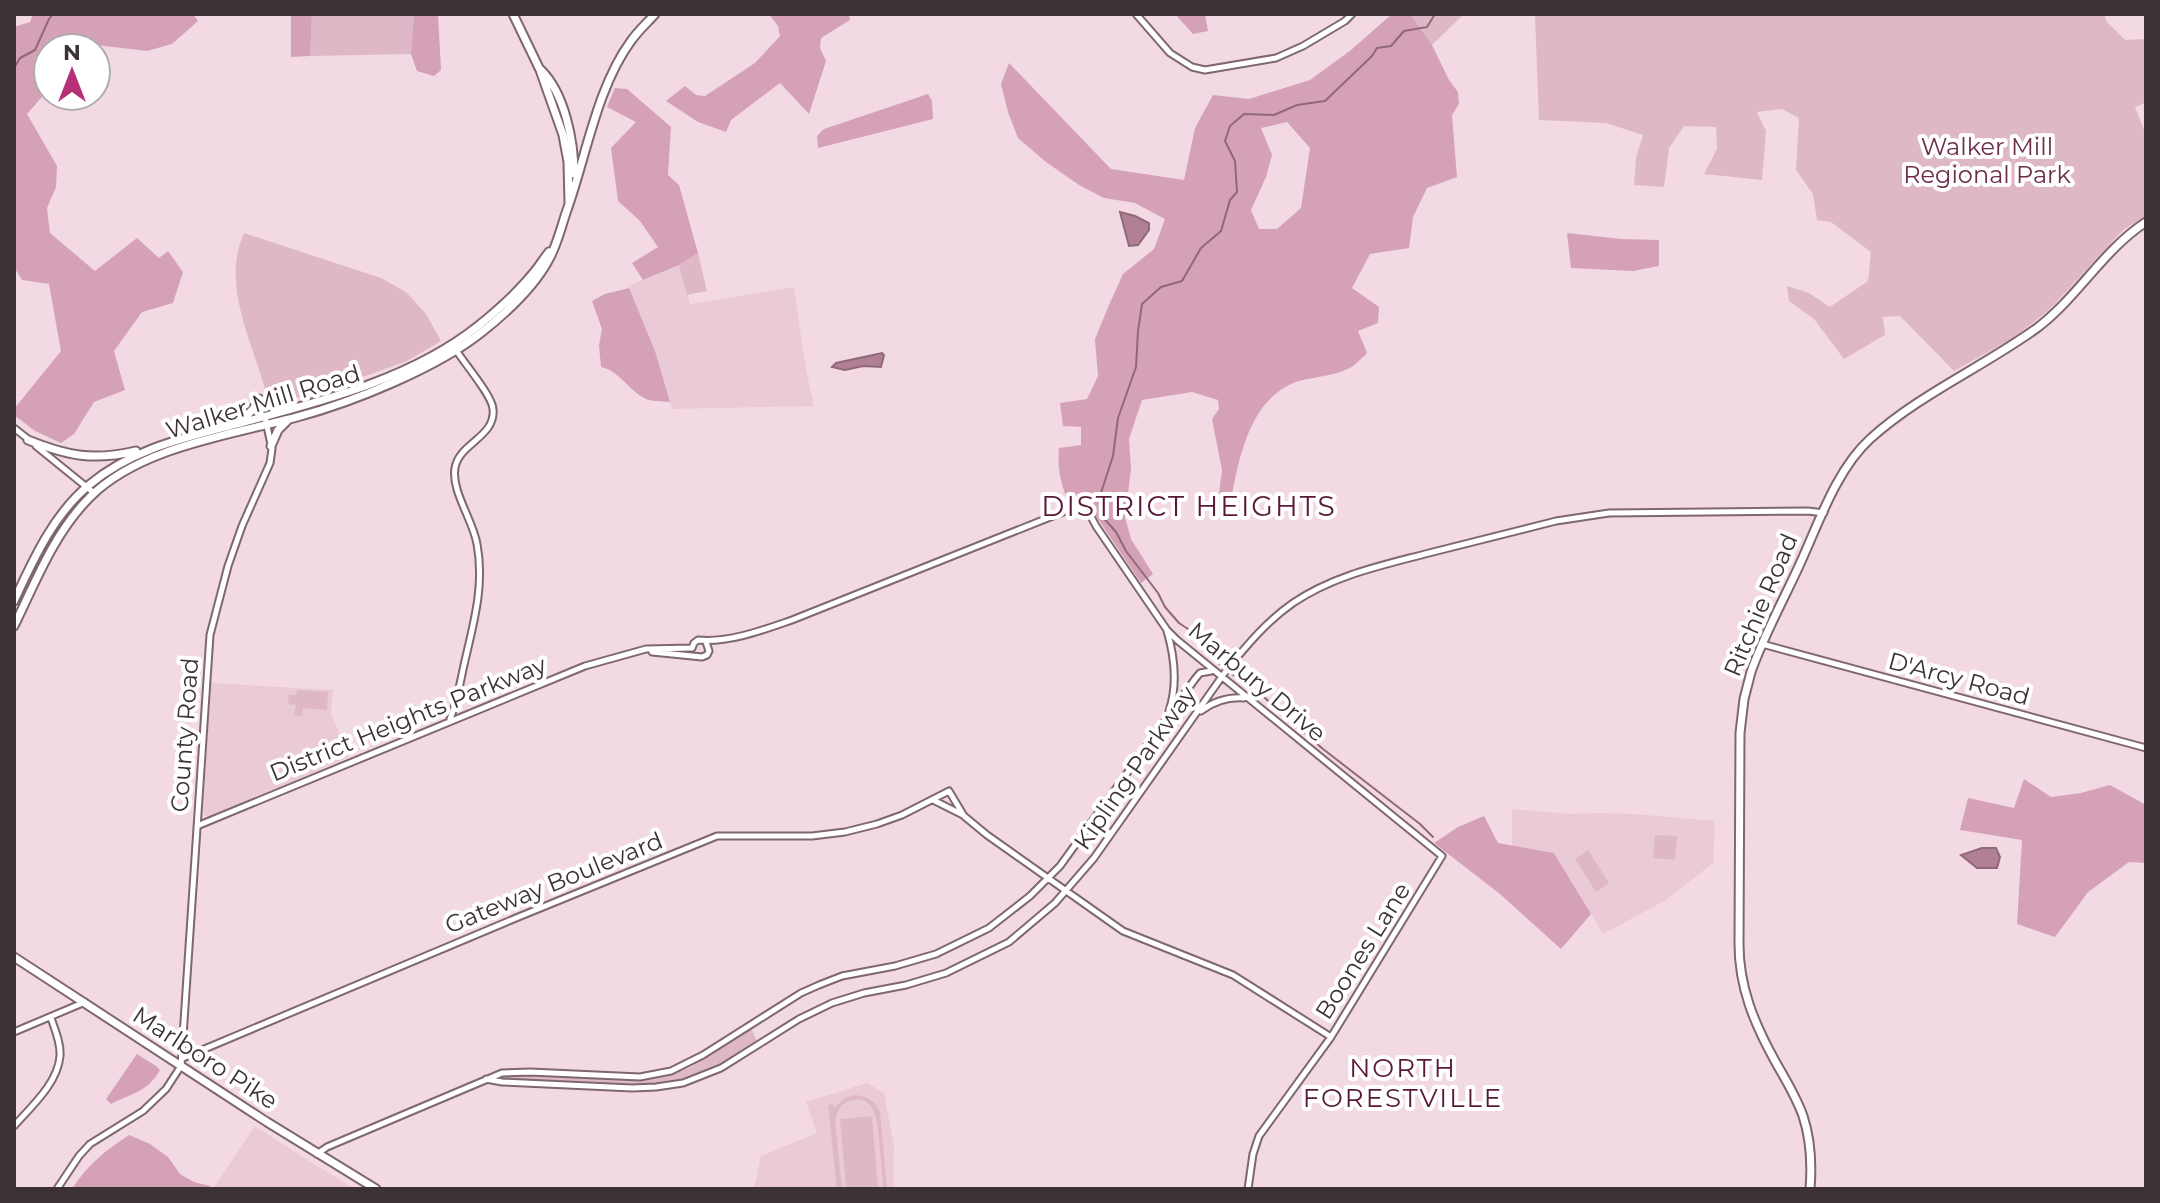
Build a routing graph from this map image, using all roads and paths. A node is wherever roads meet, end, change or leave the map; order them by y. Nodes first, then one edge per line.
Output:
1 (513, 14) edge
2 (655, 14) edge
3 (1136, 14) edge
4 (1352, 14) edge
5 (540, 70) junction
6 (569, 127) junction
7 (591, 132) junction
8 (569, 143) junction
9 (570, 203) junction
10 (2146, 222) edge
11 (454, 347) junction
12 (291, 414) junction
13 (266, 421) junction
14 (238, 424) junction
15 (14, 428) edge
16 (28, 440) junction
17 (165, 443) junction
18 (271, 446) junction
19 (87, 486) junction
20 (94, 493) junction
21 (1824, 513) junction
22 (14, 601) edge
23 (14, 626) edge
24 (1167, 630) junction
25 (706, 642) junction
26 (1762, 644) junction
27 (692, 648) junction
28 (635, 652) junction
29 (697, 656) junction
30 (1212, 671) junction
31 (1222, 678) junction
32 (1247, 698) junction
33 (456, 699) junction
34 (471, 711) junction
35 (1194, 717) junction
36 (1166, 719) junction
37 (450, 720) junction
38 (2146, 748) edge
39 (933, 800) junction
40 (964, 816) junction
41 (197, 826) junction
42 (1442, 856) joint
43 (1048, 878) junction
44 (1066, 891) junction
45 (14, 957) edge
46 (85, 1002) junction
47 (51, 1018) junction
48 (14, 1032) edge
49 (1331, 1037) junction
50 (182, 1062) junction
51 (486, 1079) junction
52 (14, 1126) edge
53 (317, 1154) junction
54 (57, 1189) edge
55 (376, 1189) edge
56 (1248, 1189) edge
57 (1810, 1189) edge

1 - 5 main road
2 - 7 main road, Walker Mill Road
3 - 4 street
5 - 6 main road
5 - 8 main road
6 - 7 main road
6 - 8 main road
7 - 8 main road
7 - 9 main road, Walker Mill Road
8 - 9 main road
9 - 11 main road, Walker Mill Road
10 - 21 main road, Ritchie Road
11 - 12 main road, Walker Mill Road
11 - 33 street
12 - 13 main road, Walker Mill Road
12 - 14 main road
12 - 18 main road
13 - 14 main road, Walker Mill Road
13 - 18 street, County Road
13 - 20 main road, Walker Mill Road
14 - 17 main road, Walker Mill Road
15 - 16 street
16 - 17 main road
16 - 19 street
17 - 19 main road, Walker Mill Road
18 - 41 street, County Road
19 - 20 street
19 - 22 main road, Walker Mill Road
20 - 23 main road, Walker Mill Road
21 - 26 main road, Ritchie Road
21 - 31 street, Kipling Parkway
24 - 25 street, Marbury Drive
24 - 30 street, Marbury Drive
24 - 36 street
25 - 27 street
25 - 29 street
26 - 38 street, D'Arcy Road
26 - 57 main road, Ritchie Road
27 - 28 street, District Heights Parkway
27 - 29 street
28 - 29 street, District Heights Parkway
28 - 34 street, District Heights Parkway
30 - 31 street, Marbury Drive
30 - 36 street, Kipling Parkway
31 - 32 street, Marbury Drive
31 - 35 street, Kipling Parkway
32 - 35 street
32 - 42 street, Marbury Drive
33 - 34 street
33 - 37 street
34 - 37 street, District Heights Parkway
35 - 44 street, Kipling Parkway
36 - 43 street, Kipling Parkway
37 - 41 street, District Heights Parkway
39 - 40 street
39 - 40 street, Gateway Boulevard
39 - 50 street, Gateway Boulevard
40 - 43 street
41 - 50 street, County Road
42 - 49 street, Boones Lane
43 - 44 street
43 - 51 street, Kipling Parkway
44 - 49 street
44 - 51 street, Kipling Parkway
45 - 46 main road, Marlboro Pike
46 - 47 street
46 - 50 main road, Marlboro Pike
47 - 48 street
47 - 52 street
49 - 56 street, Boones Lane
50 - 53 main road, Marlboro Pike
50 - 54 street
51 - 53 street, Kipling Parkway
53 - 55 main road, Marlboro Pike

